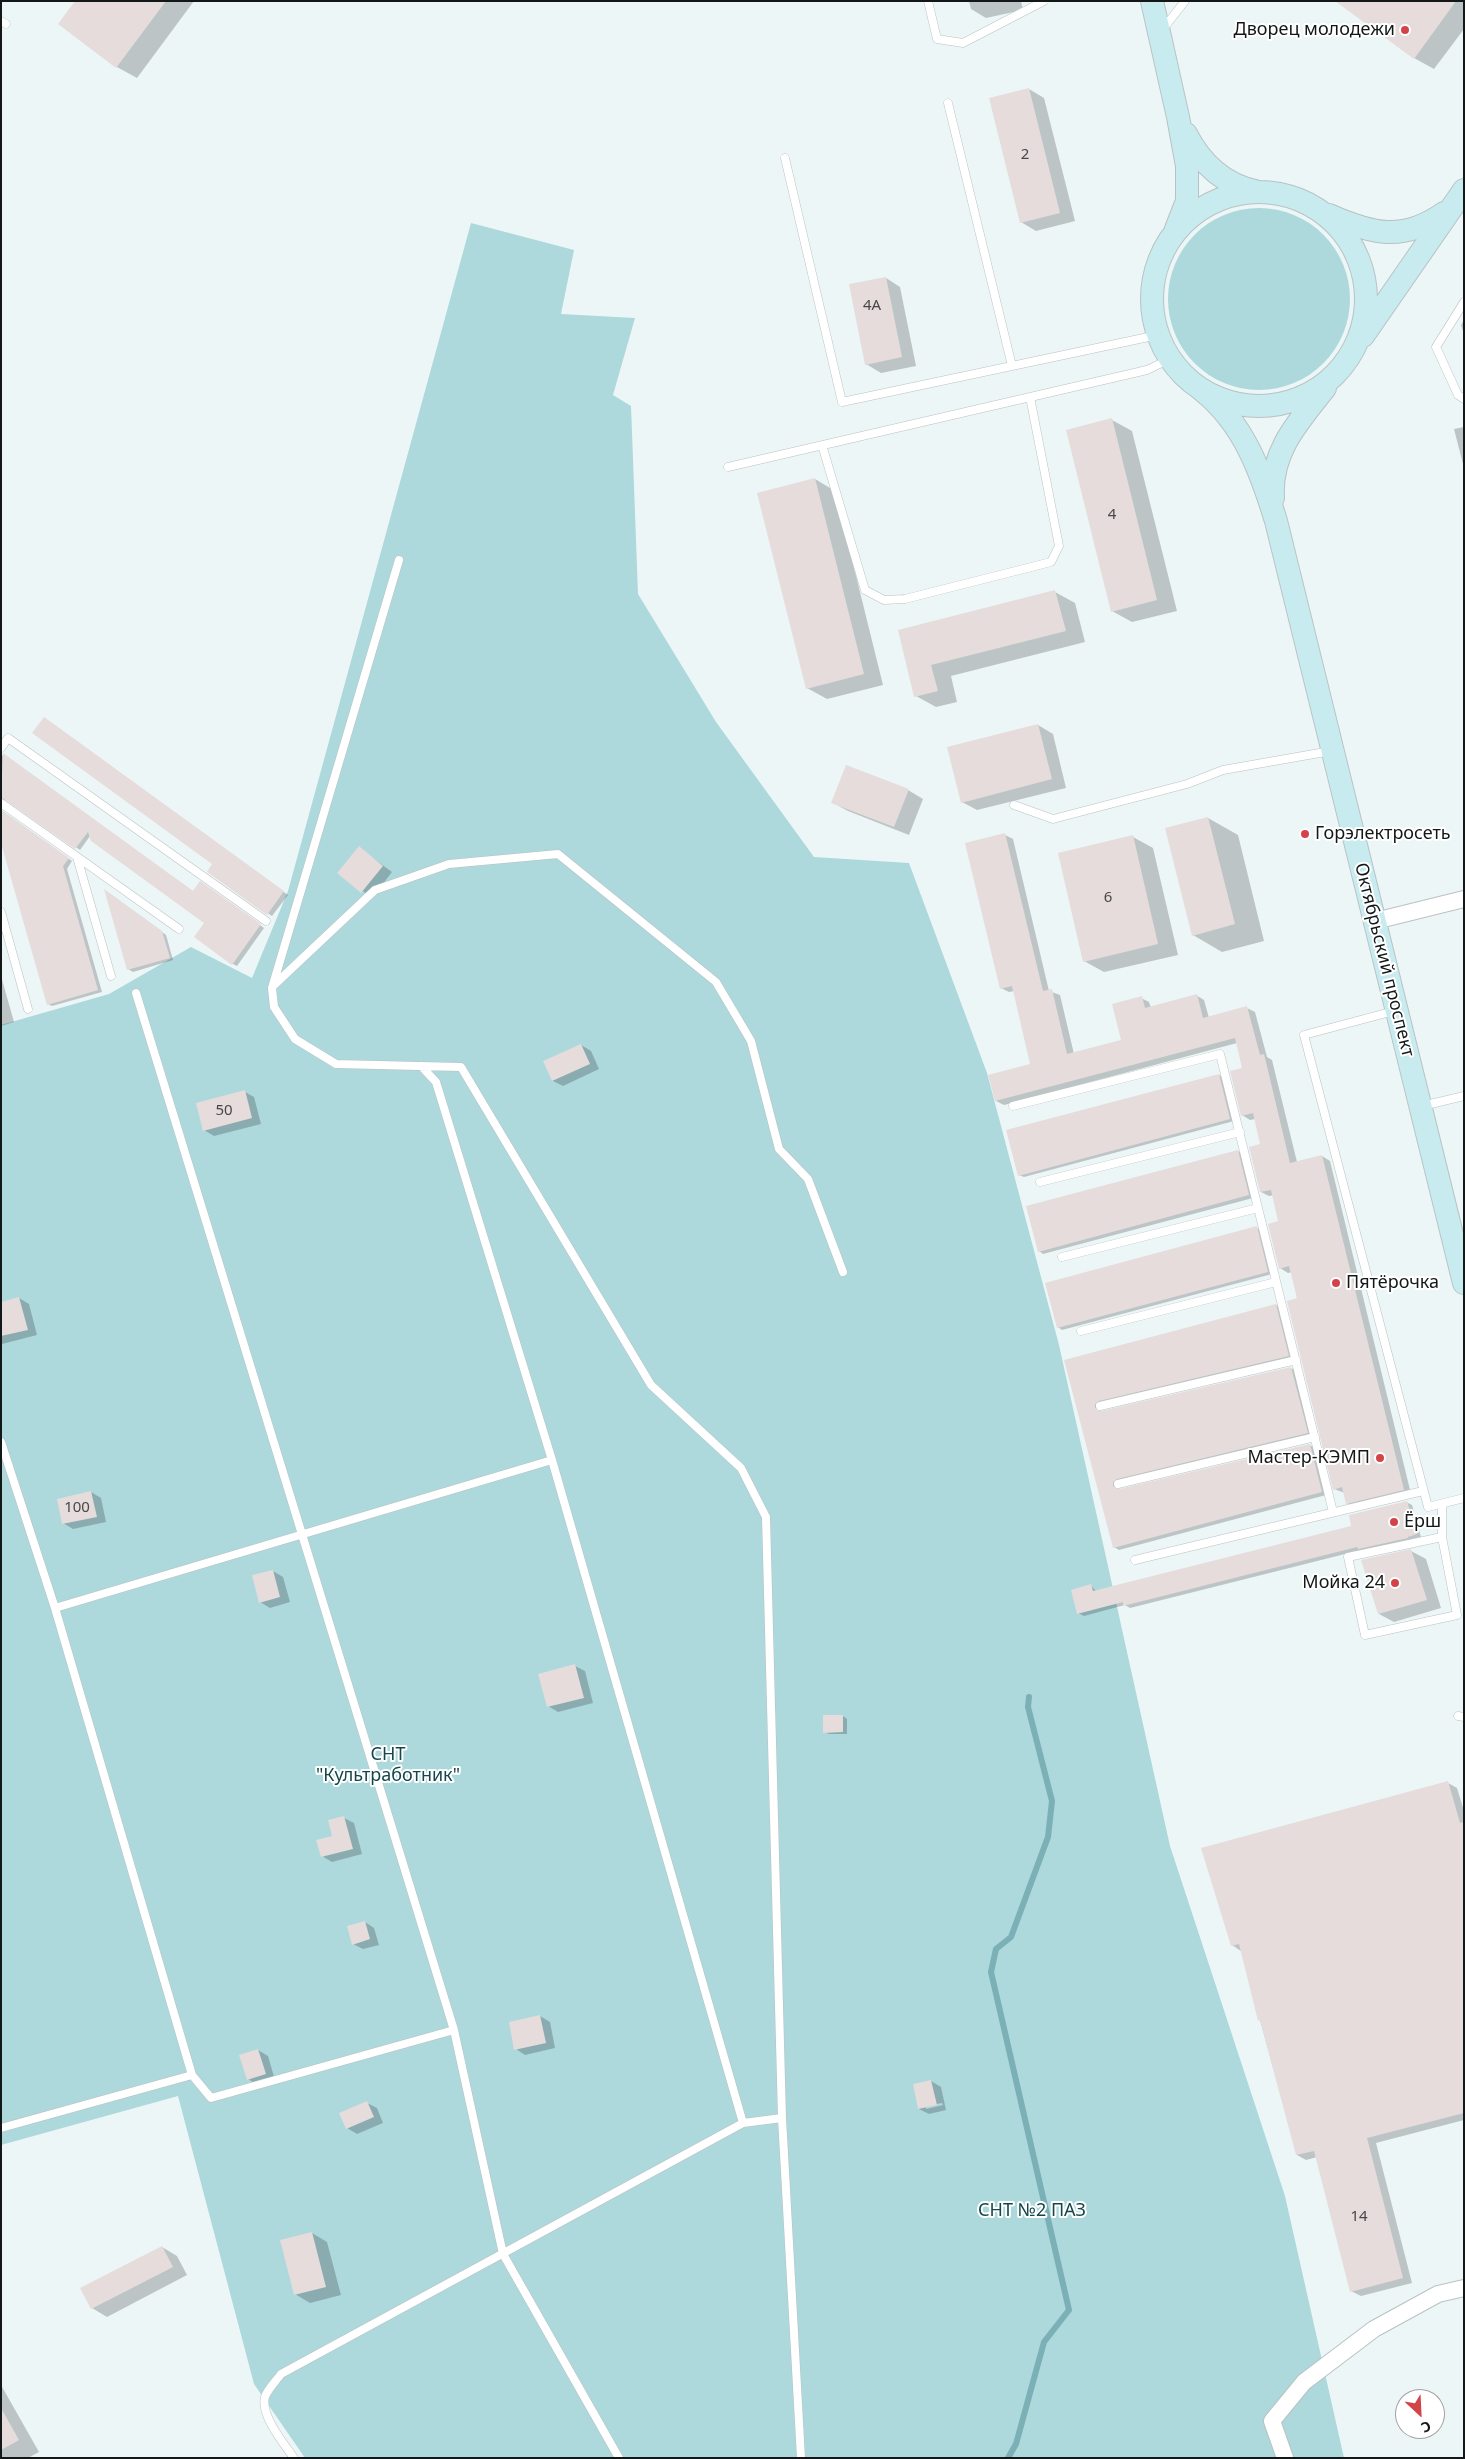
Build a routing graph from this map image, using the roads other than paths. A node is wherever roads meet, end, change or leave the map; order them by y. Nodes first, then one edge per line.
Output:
1 (928, 1) edge
2 (1044, 1) edge
3 (1152, 1) edge
4 (1185, 1) edge
5 (1159, 33) junction
6 (948, 103) dead end
7 (1178, 117) junction
8 (785, 158) dead end
9 (1276, 194) junction
10 (1459, 201) edge
11 (1314, 208) junction
12 (1168, 243) junction
13 (1464, 302) edge
14 (1158, 335) junction
15 (1170, 360) junction
16 (1344, 363) junction
17 (1012, 366) junction
18 (1203, 391) junction
19 (1030, 397) junction
20 (1464, 399) edge
21 (822, 445) junction
22 (728, 467) dead end
23 (1276, 522) junction
24 (399, 560) dead end
25 (1, 748) edge
26 (1332, 751) junction
27 (1, 803) edge
28 (1014, 805) dead end
29 (77, 857) junction
30 (1464, 899) edge
31 (1, 912) edge
32 (266, 921) dead end
33 (1375, 921) junction
34 (179, 929) dead end
35 (111, 976) dead end
36 (272, 988) junction
37 (136, 993) dead end
38 (28, 1009) dead end
39 (1397, 1011) junction
40 (421, 1066) junction
41 (1464, 1096) edge
42 (1013, 1106) dead end
43 (1420, 1106) junction
44 (1240, 1132) junction
45 (1040, 1182) dead end
46 (1258, 1208) junction
47 (1062, 1257) dead end
48 (843, 1272) dead end
49 (1276, 1282) junction
50 (1464, 1283) edge
51 (1081, 1330) dead end
52 (1296, 1360) junction
53 (1100, 1406) dead end
54 (1315, 1437) junction
55 (1, 1442) edge
56 (552, 1460) junction
57 (1118, 1484) dead end
58 (1423, 1490) junction
59 (1464, 1498) edge
60 (1442, 1504) junction
61 (1333, 1512) junction
62 (302, 1536) junction
63 (1442, 1537) junction
64 (1135, 1560) dead end
65 (55, 1608) junction
66 (454, 2030) junction
67 (192, 2075) junction
68 (782, 2118) junction
69 (743, 2123) junction
70 (1, 2128) edge
71 (503, 2254) junction
72 (1464, 2288) edge
73 (294, 2458) edge
74 (619, 2458) edge
75 (801, 2458) edge
76 (1285, 2458) edge

1 - 2 lane
3 - 5 main road
4 - 5 lane
5 - 7 main road
6 - 17 lane
7 - 9 main road
7 - 12 main road
8 - 17 lane
9 - 11 main road
9 - 12 main road
10 - 11 main road
10 - 16 main road
11 - 16 main road
12 - 14 main road
13 - 20 lane
14 - 15 main road
14 - 17 lane
15 - 18 main road
15 - 19 lane
16 - 18 main road
16 - 23 main road, Октябрьский проспект
18 - 23 main road, Октябрьский проспект
19 - 21 lane
19 - 21 lane
21 - 22 lane
23 - 26 main road, Октябрьский проспект
24 - 36 lane
25 - 32 lane
26 - 28 lane
26 - 33 main road, Октябрьский проспект
27 - 29 lane
29 - 34 lane
29 - 35 lane
30 - 33 street
31 - 38 lane
33 - 39 main road, Октябрьский проспект
36 - 40 lane
36 - 48 lane
37 - 62 lane
39 - 43 main road, Октябрьский проспект
39 - 58 lane
40 - 56 lane
40 - 68 lane
41 - 43 lane
42 - 44 lane
43 - 50 main road, Октябрьский проспект
44 - 45 lane
44 - 46 lane
46 - 47 lane
46 - 49 lane
49 - 51 lane
49 - 52 lane
52 - 53 lane
52 - 54 lane
54 - 57 lane
54 - 61 lane
55 - 65 lane
56 - 62 lane
56 - 69 lane
58 - 60 lane
58 - 61 lane
59 - 60 lane
60 - 63 lane
61 - 64 lane
62 - 65 lane
62 - 66 lane
63 - 63 lane
65 - 67 lane
66 - 67 lane
66 - 71 lane
67 - 70 lane
68 - 69 lane
68 - 75 lane
69 - 71 lane
71 - 73 lane
71 - 74 lane
72 - 76 street

